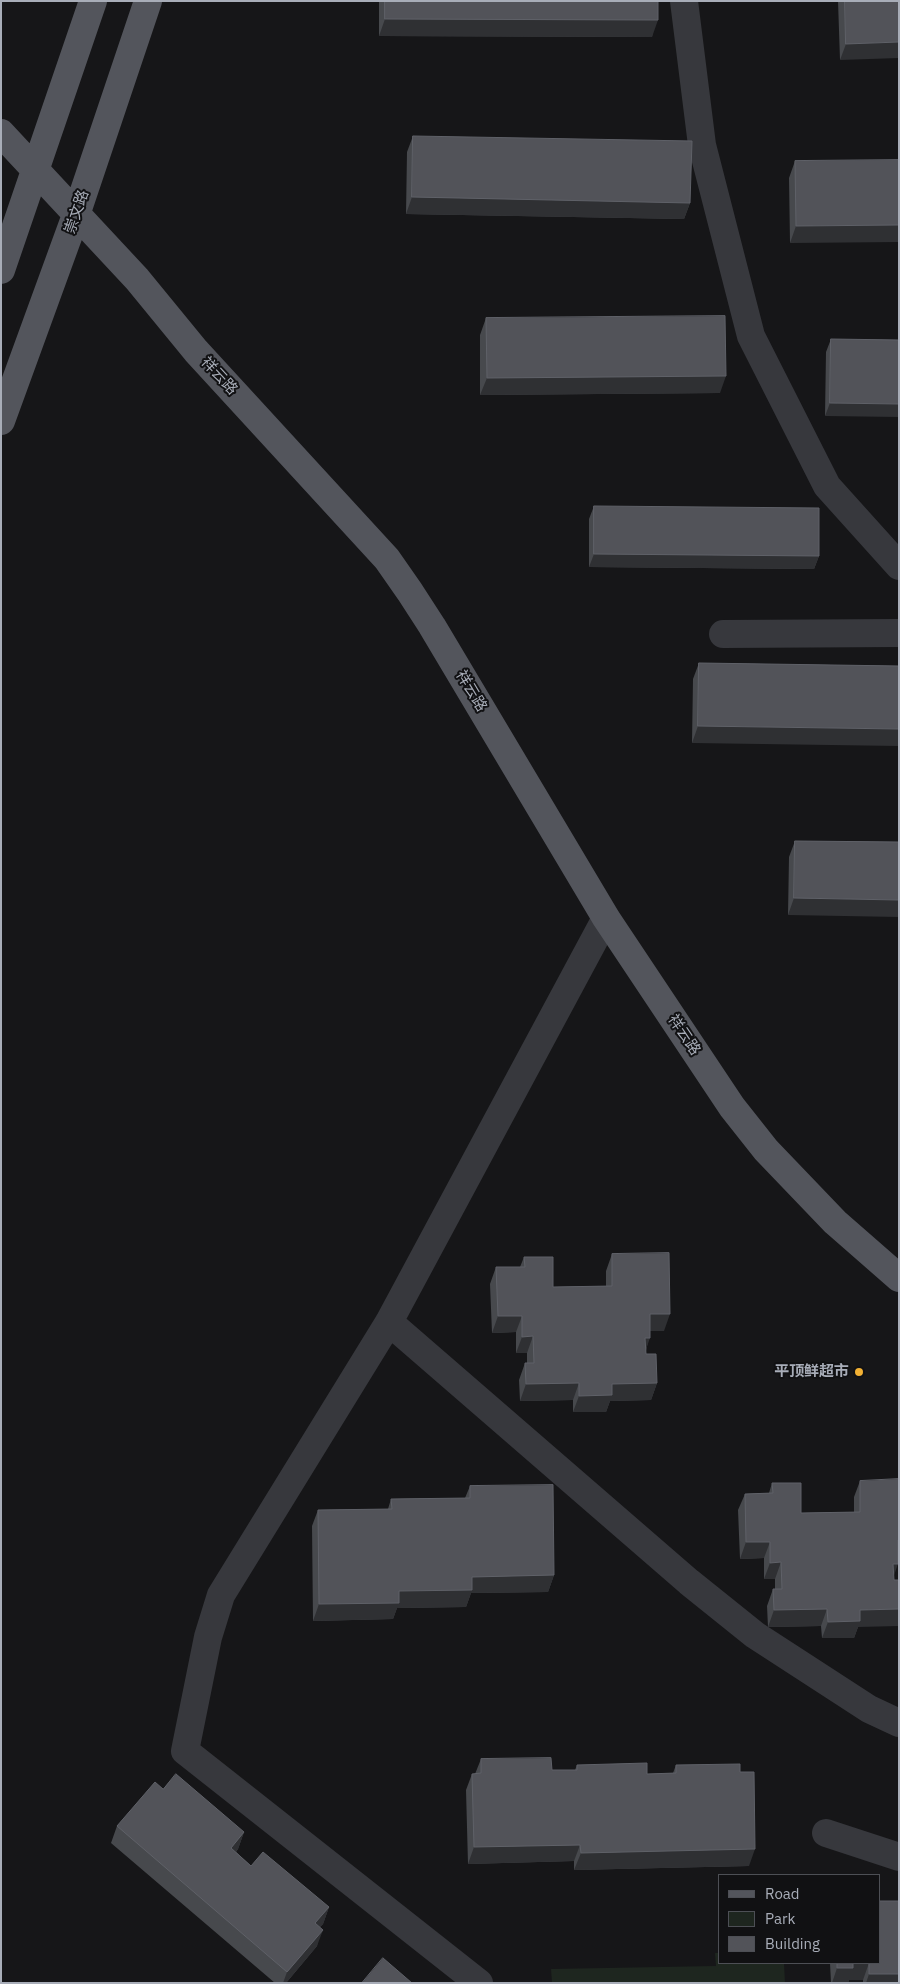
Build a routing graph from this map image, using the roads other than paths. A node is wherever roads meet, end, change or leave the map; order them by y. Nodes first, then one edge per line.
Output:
1 (93, 1) edge
2 (148, 1) edge
3 (684, 1) edge
4 (1, 133) edge
5 (36, 169) junction
6 (76, 215) junction
7 (1, 270) edge
8 (1, 421) edge
9 (899, 566) edge
10 (899, 633) edge
11 (723, 634) dead end
12 (606, 918) junction
13 (899, 1278) edge
14 (389, 1322) junction
15 (899, 1723) edge
16 (826, 1833) dead end
17 (899, 1857) edge
18 (479, 1983) edge

1 - 5 main road
2 - 6 main road, 崇文路
3 - 9 street
4 - 5 main road, 祥云路
5 - 6 main road, 祥云路
5 - 7 main road
6 - 8 main road, 崇文路
6 - 12 main road, 祥云路
10 - 11 street
12 - 13 main road, 祥云路
12 - 14 street
14 - 15 street
14 - 18 street
16 - 17 street

